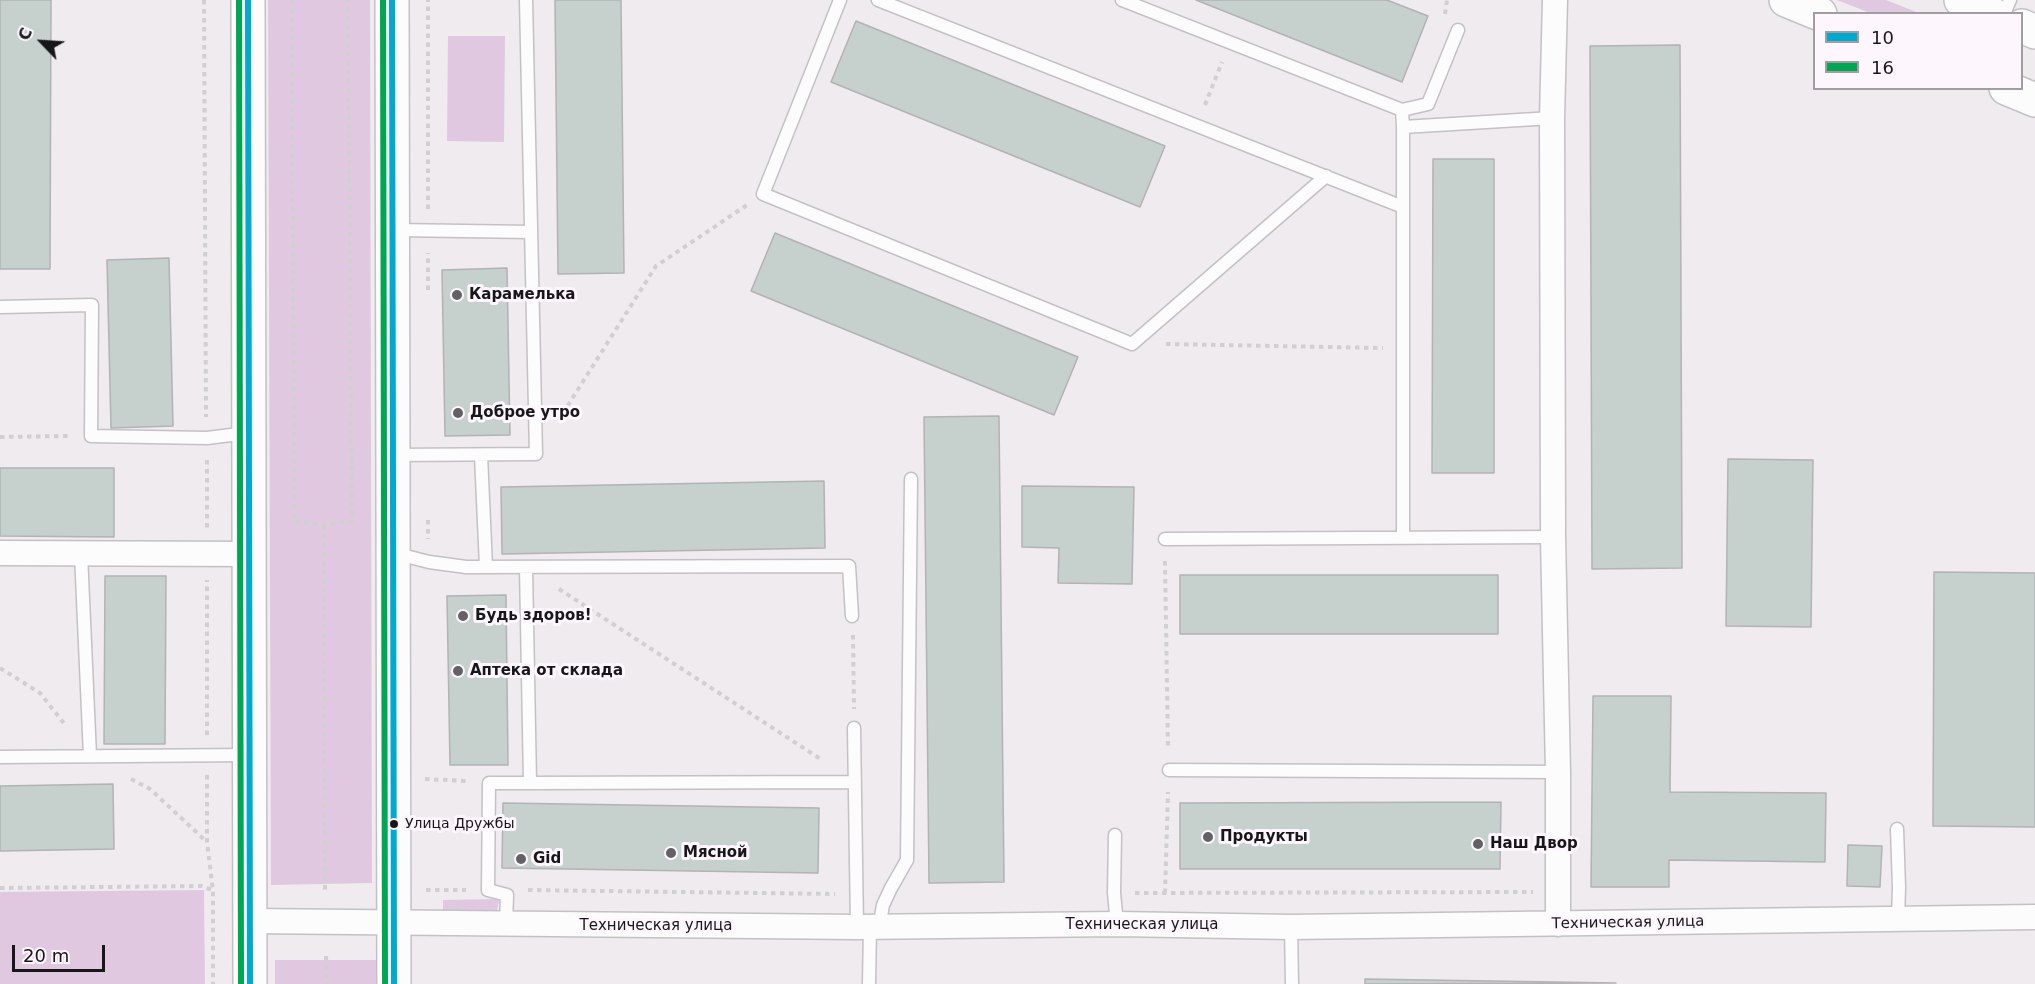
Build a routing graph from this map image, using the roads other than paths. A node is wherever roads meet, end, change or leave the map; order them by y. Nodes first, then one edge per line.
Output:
1 (248, 0) edge
2 (392, 0) edge
3 (526, 0) edge
4 (840, 0) edge
5 (878, 0) edge
6 (1122, 0) edge
7 (1555, 0) edge
8 (1786, 0) edge
9 (1961, 0) edge
10 (1815, 12) edge
11 (1988, 12) edge
12 (1458, 30) dead end
13 (2011, 90) edge
14 (2035, 100) edge
15 (1402, 110) junction
16 (1552, 118) junction
17 (1403, 127) junction
18 (1326, 176) junction
19 (1403, 207) junction
20 (392, 230) junction
21 (531, 232) junction
22 (0, 307) edge
23 (248, 432) junction
24 (392, 455) junction
25 (482, 455) junction
26 (911, 479) dead end
27 (1553, 537) junction
28 (1403, 538) junction
29 (1165, 539) road end
30 (392, 552) junction
31 (0, 554) edge
32 (81, 554) junction
33 (249, 554) junction
34 (486, 567) junction
35 (526, 567) junction
36 (852, 616) road end
37 (854, 728) road end
38 (249, 755) junction
39 (90, 756) junction
40 (0, 757) edge
41 (1169, 770) road end
42 (1558, 772) junction
43 (855, 782) junction
44 (530, 783) junction
45 (1897, 829) dead end
46 (1115, 835) dead end
47 (2035, 917) edge
48 (1898, 919) junction
49 (250, 921) junction
50 (393, 922) junction
51 (1117, 924) junction
52 (1558, 924) junction
53 (506, 925) junction
54 (868, 927) junction
55 (1291, 927) junction
56 (250, 984) edge
57 (394, 984) edge
58 (869, 984) edge
59 (1292, 984) edge

1 - 23 main road
2 - 20 main road
3 - 21 lane
4 - 18 lane
5 - 18 lane
6 - 15 lane
7 - 16 street
8 - 10 main road
9 - 11 main road
12 - 15 lane
13 - 14 main road
15 - 17 lane
16 - 17 lane
16 - 27 street
17 - 19 lane
18 - 19 lane
19 - 28 lane
20 - 21 lane
20 - 24 main road
21 - 25 lane
22 - 23 lane
23 - 33 main road
24 - 25 lane
24 - 30 main road
25 - 34 lane
26 - 54 lane
27 - 28 lane
27 - 42 street
28 - 29 lane
30 - 34 lane
30 - 50 main road
31 - 32 street
32 - 33 street
32 - 39 lane
33 - 38 main road
34 - 35 lane
35 - 36 lane
35 - 44 lane
37 - 43 lane
38 - 39 lane
38 - 49 main road
39 - 40 lane
41 - 42 lane
42 - 52 street
43 - 44 lane
43 - 54 lane
44 - 53 lane
45 - 48 lane
46 - 51 lane
47 - 48 street, Техническая улица
48 - 52 street, Техническая улица
49 - 50 street, Техническая улица
49 - 56 main road
50 - 53 street, Техническая улица
50 - 57 main road
51 - 54 street, Техническая улица
51 - 55 street, Техническая улица
52 - 55 street, Техническая улица
53 - 54 street, Техническая улица
54 - 58 lane
55 - 59 lane

